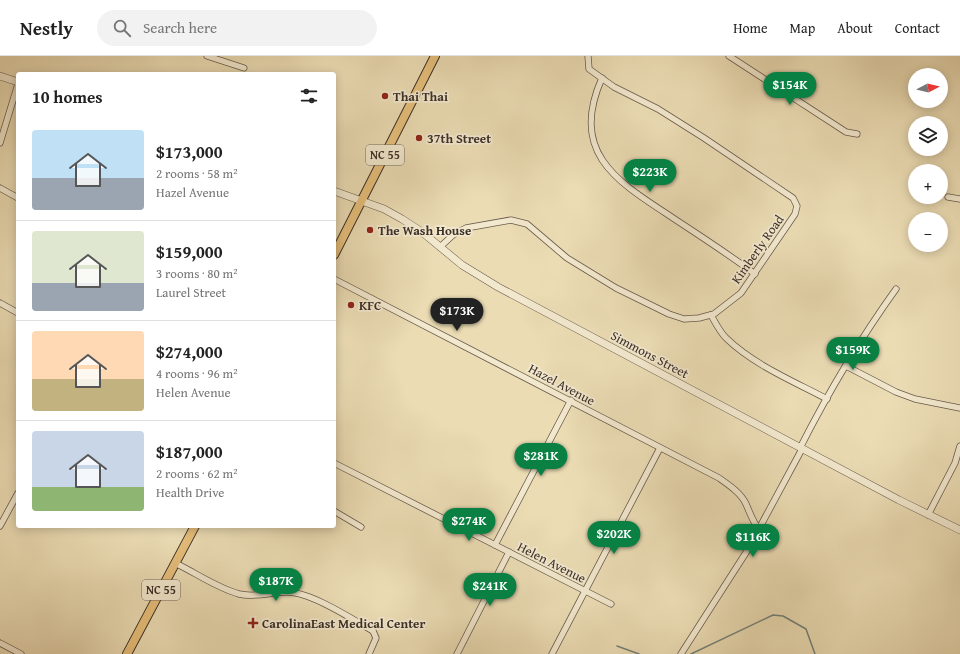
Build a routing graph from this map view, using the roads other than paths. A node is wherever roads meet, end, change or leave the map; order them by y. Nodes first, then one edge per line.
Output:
1 (207, 56) edge
2 (435, 56) edge
3 (588, 56) edge
4 (729, 56) edge
5 (244, 68) dead end
6 (0, 76) edge
7 (602, 78) junction
8 (16, 82) edge
9 (16, 90) edge
10 (857, 134) dead end
11 (0, 143) edge
12 (0, 188) edge
13 (336, 192) edge
14 (16, 197) edge
15 (948, 197) dead end
16 (960, 199) edge
17 (362, 201) junction
18 (440, 247) junction
19 (336, 251) edge
20 (755, 274) junction
21 (336, 280) edge
22 (896, 289) dead end
23 (0, 303) edge
24 (16, 312) edge
25 (711, 315) junction
26 (846, 366) junction
27 (827, 399) junction
28 (571, 400) junction
29 (960, 408) edge
30 (960, 446) edge
31 (660, 448) junction
32 (801, 448) junction
33 (336, 464) edge
34 (16, 497) edge
35 (336, 513) edge
36 (928, 515) junction
37 (0, 526) edge
38 (361, 527) dead end
39 (194, 528) edge
40 (759, 530) junction
41 (960, 530) edge
42 (495, 546) junction
43 (509, 552) junction
44 (175, 563) junction
45 (586, 591) junction
46 (611, 604) dead end
47 (0, 643) edge
48 (21, 654) edge
49 (127, 654) edge
50 (369, 654) edge
51 (457, 654) edge
52 (552, 654) edge
53 (681, 654) edge

1 - 5 street
2 - 17 main road, NC 55
3 - 7 street
4 - 10 street
6 - 8 street
7 - 20 street
7 - 20 street, Kimberly Road
9 - 11 street
12 - 14 street
13 - 17 street, Simmons Street
15 - 16 street
17 - 18 street, Simmons Street
17 - 19 main road, NC 55
18 - 25 street, Kimberly Road
18 - 32 street, Simmons Street
20 - 25 street, Kimberly Road
21 - 28 street, Hazel Avenue
22 - 26 street
23 - 24 street
25 - 27 street
26 - 27 street
26 - 29 street
27 - 32 street
28 - 31 street, Hazel Avenue
28 - 42 street
30 - 36 street
31 - 40 street, Hazel Avenue
31 - 45 street
32 - 36 street, Simmons Street
32 - 40 street
33 - 42 street, Helen Avenue
34 - 37 street
35 - 38 street
36 - 41 street, Simmons Street
39 - 44 main road, NC 55
40 - 53 street
42 - 43 street, Helen Avenue
43 - 45 street, Helen Avenue
43 - 51 street
44 - 49 main road, NC 55
44 - 50 street
45 - 46 street, Helen Avenue
45 - 52 street
47 - 48 street

